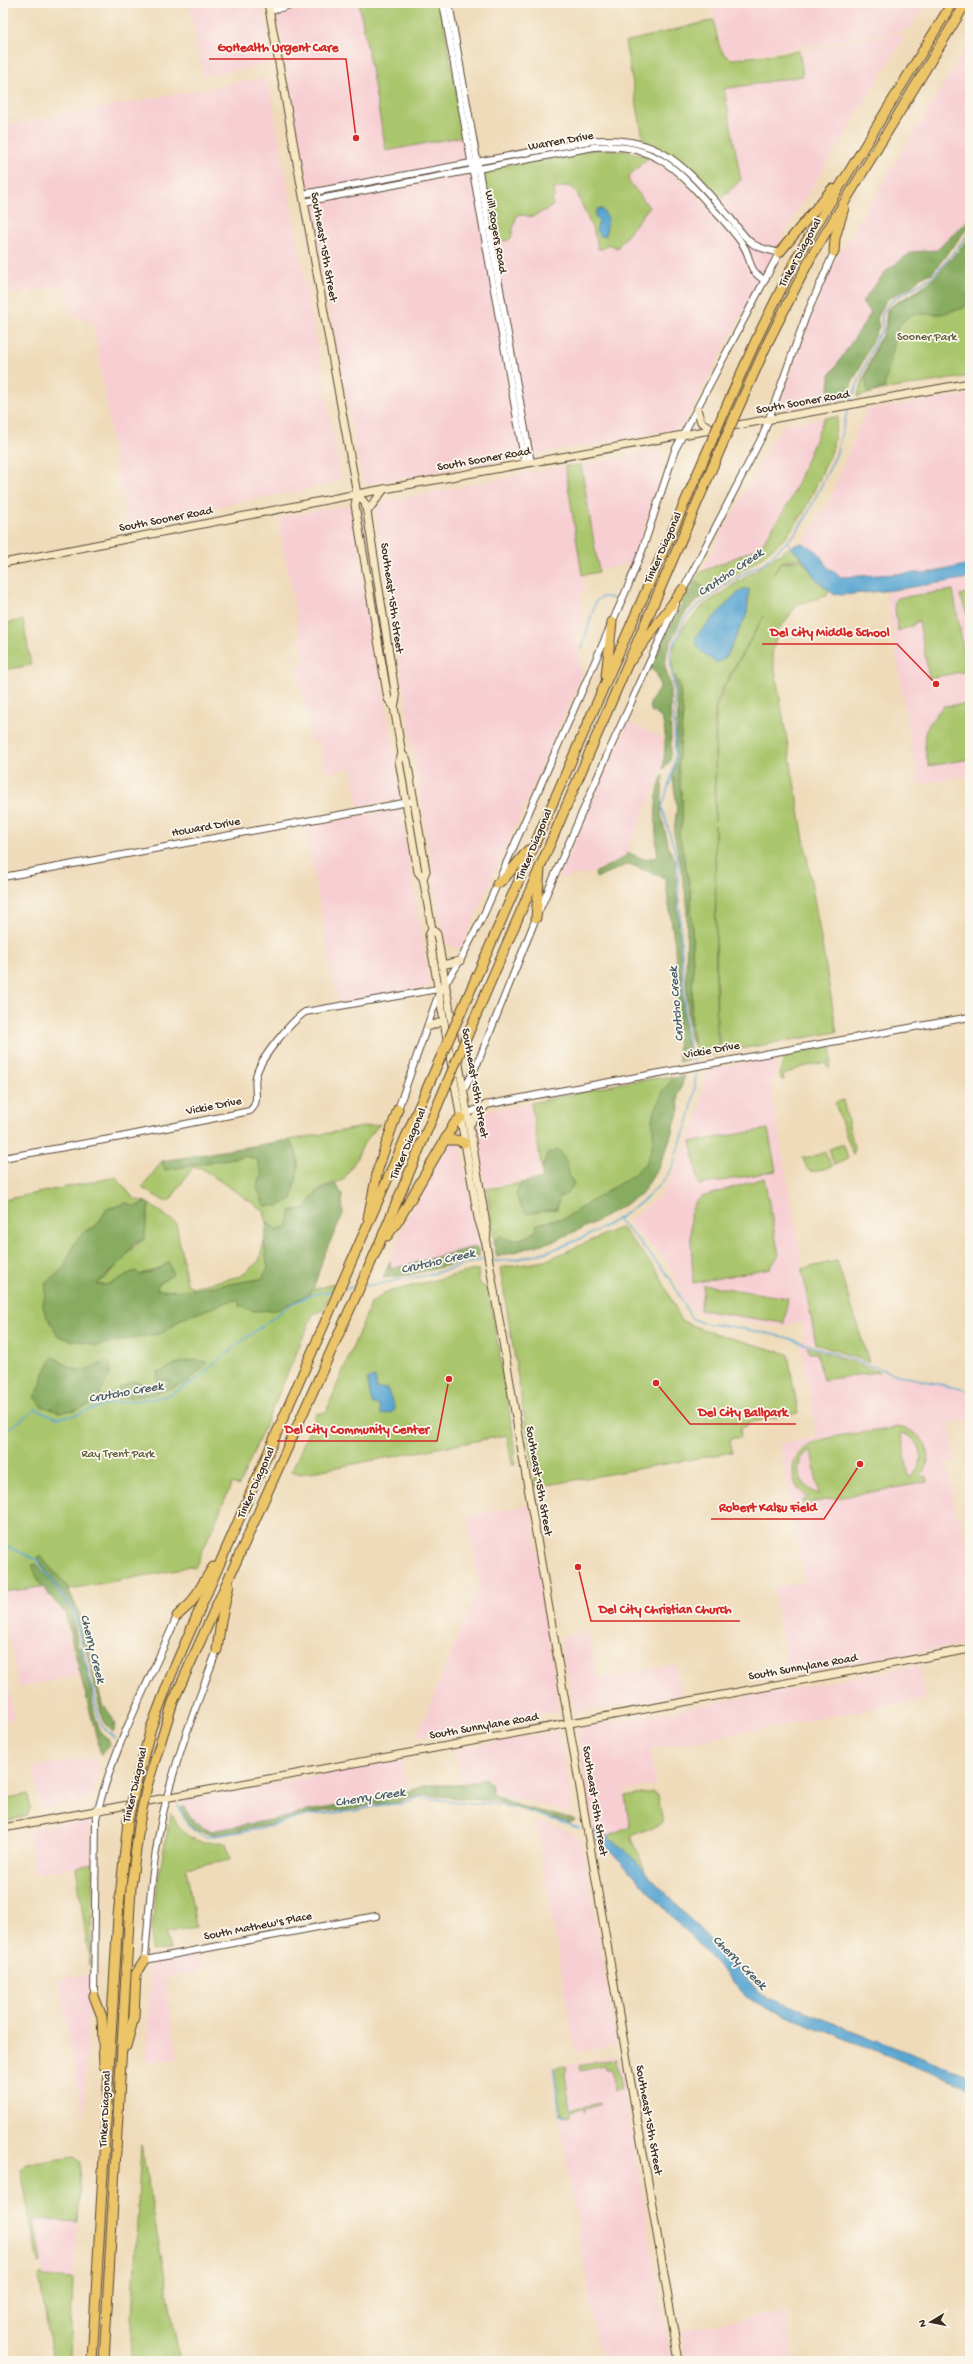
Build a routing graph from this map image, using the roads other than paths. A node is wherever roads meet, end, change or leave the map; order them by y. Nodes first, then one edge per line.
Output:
1 (298, 3) edge
2 (443, 3) edge
3 (449, 3) edge
4 (966, 3) edge
5 (950, 5) edge
6 (269, 7) edge
7 (474, 162) junction
8 (851, 168) junction
9 (476, 169) junction
10 (435, 170) junction
11 (436, 176) junction
12 (382, 179) junction
13 (384, 186) junction
14 (850, 191) junction
15 (303, 198) junction
16 (834, 252) joint
17 (779, 253) junction
18 (764, 280) junction
19 (970, 383) edge
20 (697, 410) junction
21 (768, 420) junction
22 (714, 430) junction
23 (681, 436) junction
24 (528, 464) junction
25 (384, 489) junction
26 (357, 494) junction
27 (367, 512) junction
28 (3, 563) edge
29 (683, 589) junction
30 (380, 603) junction
31 (372, 604) junction
32 (612, 622) junction
33 (624, 669) junction
34 (605, 684) junction
35 (394, 707) junction
36 (402, 754) junction
37 (414, 801) junction
38 (406, 802) junction
39 (537, 839) junction
40 (541, 861) junction
41 (3, 877) edge
42 (423, 878) junction
43 (497, 884) junction
44 (536, 918) junction
45 (432, 929) junction
46 (460, 961) junction
47 (442, 965) junction
48 (445, 984) junction
49 (438, 991) junction
50 (970, 1017) edge
51 (443, 1021) junction
52 (428, 1027) junction
53 (464, 1089) junction
54 (458, 1100) junction
55 (486, 1105) junction
56 (398, 1110) joint
57 (464, 1114) junction
58 (470, 1124) junction
59 (445, 1140) junction
60 (465, 1143) junction
61 (3, 1158) edge
62 (475, 1180) junction
63 (485, 1217) junction
64 (478, 1218) junction
65 (367, 1228) junction
66 (486, 1244) junction
67 (377, 1249) junction
68 (232, 1535) junction
69 (234, 1564) junction
70 (177, 1616) joint
71 (970, 1649) edge
72 (217, 1650) joint
73 (570, 1722) junction
74 (167, 1797) junction
75 (98, 1810) junction
76 (3, 1828) edge
77 (376, 1916) dead end
78 (145, 1960) junction
79 (94, 1996) joint
80 (121, 2065) junction
81 (107, 2109) junction
82 (92, 2361) edge
83 (104, 2361) edge
84 (679, 2361) edge

1 - 6 street
2 - 7 street, Will Rogers Road
3 - 7 street, Will Rogers Road
4 - 14 highway, Tinker Diagonal
5 - 8 highway, Tinker Diagonal
6 - 15 main road, Southeast 15th Street
7 - 9 street, Will Rogers Road
7 - 10 street, Warren Drive
7 - 17 street, Warren Drive
8 - 17 highway
8 - 34 highway, Tinker Diagonal, bridge
9 - 11 street, Warren Drive
9 - 18 street, Warren Drive
9 - 24 street, Will Rogers Road
10 - 11 street
10 - 12 street, Warren Drive
11 - 13 street, Warren Drive
12 - 13 street
12 - 15 street, Warren Drive
13 - 15 street, Warren Drive
14 - 16 highway
14 - 33 highway, Tinker Diagonal, bridge
15 - 26 main road, Southeast 15th Street
16 - 21 street
17 - 18 street, Tinker Diagonal
18 - 20 street, Tinker Diagonal
19 - 21 main road, South Sooner Road
20 - 22 main road
20 - 23 street, Tinker Diagonal
21 - 22 main road, South Sooner Road
21 - 29 street
22 - 23 main road, South Sooner Road
23 - 24 main road, South Sooner Road
23 - 32 street, Tinker Diagonal
24 - 25 main road, South Sooner Road
25 - 26 main road, South Sooner Road
25 - 27 main road
26 - 27 main road, Southeast 15th Street
26 - 28 main road, South Sooner Road
26 - 31 main road, Southeast 15th Street
27 - 30 main road, Southeast 15th Street
29 - 33 highway
29 - 44 street
30 - 31 main road
30 - 35 main road, Southeast 15th Street
31 - 35 main road, Southeast 15th Street
32 - 34 highway
32 - 43 street, Tinker Diagonal
33 - 40 highway, Tinker Diagonal
34 - 39 highway, Tinker Diagonal
35 - 36 main road, Southeast 15th Street
36 - 37 main road, Southeast 15th Street
36 - 38 main road, Southeast 15th Street
37 - 38 street, Howard Drive
37 - 42 main road, Southeast 15th Street
38 - 41 street, Howard Drive
38 - 42 main road, Southeast 15th Street
39 - 43 highway
39 - 65 highway, Tinker Diagonal, bridge
40 - 44 highway
40 - 67 highway, Tinker Diagonal, bridge
42 - 45 main road, Southeast 15th Street
43 - 46 street, Tinker Diagonal
44 - 53 street
45 - 47 main road, Southeast 15th Street
45 - 49 main road, Southeast 15th Street
46 - 47 main road
46 - 48 street, Tinker Diagonal
47 - 48 main road, Southeast 15th Street
48 - 49 street, Tinker Diagonal
48 - 53 main road, Southeast 15th Street
49 - 51 main road, Southeast 15th Street
49 - 52 street, Tinker Diagonal
49 - 61 street, Vickie Drive
50 - 55 street, Vickie Drive
51 - 52 main road
51 - 54 main road, Southeast 15th Street
52 - 56 street, Tinker Diagonal
53 - 54 street
53 - 57 main road, Southeast 15th Street
54 - 57 main road, Southeast 15th Street
55 - 57 street, Vickie Drive
55 - 58 main road
56 - 65 highway
57 - 58 main road, Southeast 15th Street
57 - 59 highway
57 - 60 main road, Southeast 15th Street
58 - 62 main road, Southeast 15th Street
59 - 60 highway
59 - 67 highway
60 - 62 main road, Southeast 15th Street
62 - 63 main road, Southeast 15th Street
62 - 64 main road, Southeast 15th Street
63 - 64 main road
63 - 66 main road, Southeast 15th Street
64 - 66 main road, Southeast 15th Street
65 - 68 highway, Tinker Diagonal
66 - 73 main road, Southeast 15th Street
67 - 69 highway, Tinker Diagonal
68 - 70 highway
68 - 81 highway, Tinker Diagonal, bridge
69 - 72 highway
69 - 80 highway, Tinker Diagonal, bridge
70 - 75 street, Tinker Diagonal
71 - 73 main road, South Sunnylane Road
72 - 74 street
73 - 74 main road, South Sunnylane Road
73 - 84 main road, Southeast 15th Street
74 - 75 main road, South Sunnylane Road
74 - 78 street
75 - 76 main road, South Sunnylane Road
75 - 79 street, Tinker Diagonal
77 - 78 street, South Mathew's Place
78 - 80 highway
79 - 81 highway
80 - 83 highway, Tinker Diagonal
81 - 82 highway, Tinker Diagonal

